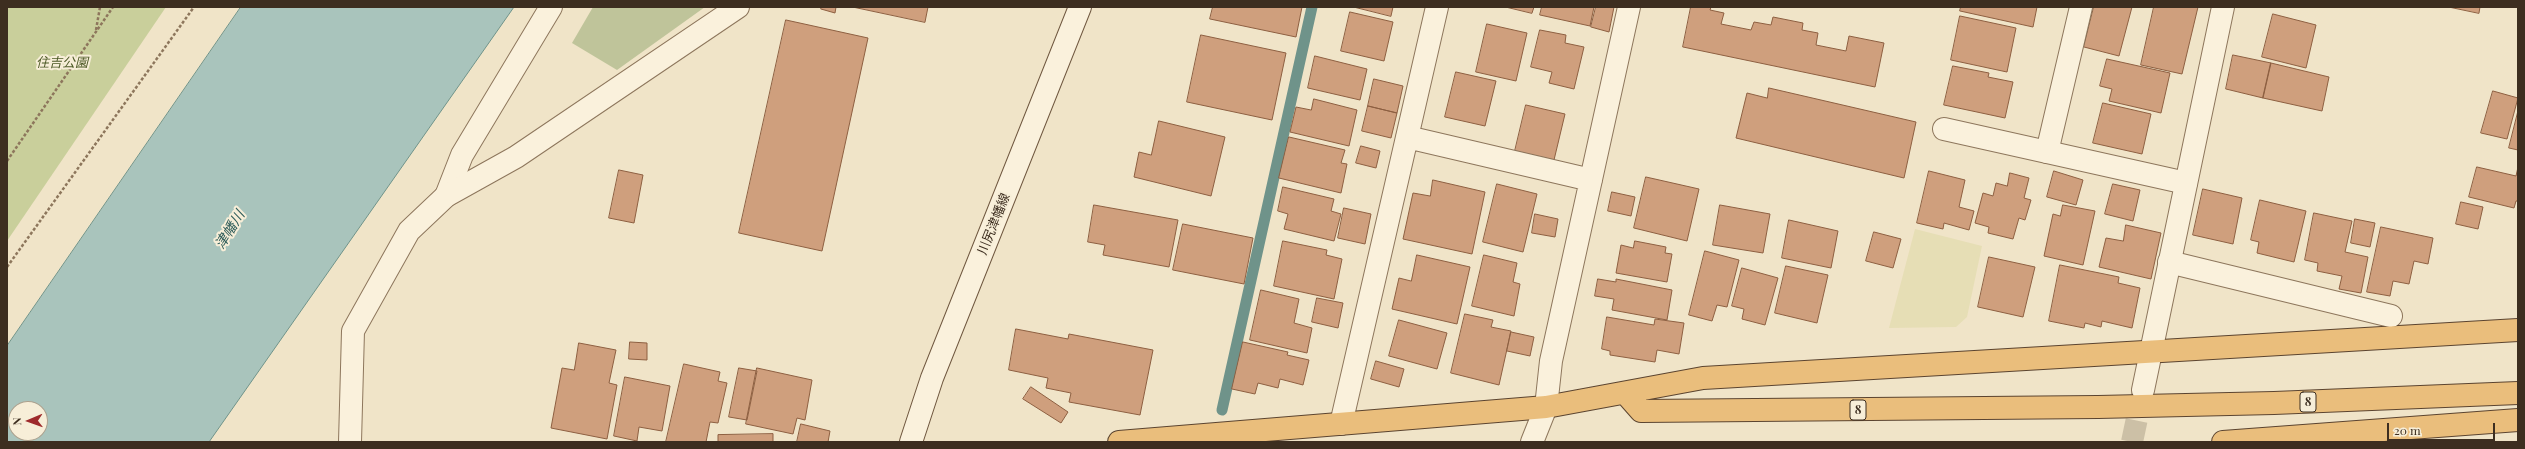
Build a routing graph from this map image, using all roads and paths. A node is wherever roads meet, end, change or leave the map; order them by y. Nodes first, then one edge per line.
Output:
1 (100, 7) edge
2 (113, 7) edge
3 (194, 7) edge
4 (551, 7) edge
5 (738, 7) edge
6 (1080, 7) edge
7 (1437, 7) edge
8 (1629, 7) edge
9 (2081, 7) edge
10 (2223, 7) edge
11 (96, 31) junction
12 (1944, 129) dead end
13 (1407, 137) junction
14 (2047, 152) junction
15 (7, 161) edge
16 (1591, 180) junction
17 (2186, 183) junction
18 (446, 196) junction
19 (2169, 262) junction
20 (7, 267) edge
21 (2391, 316) dead end
22 (2518, 330) edge
23 (2151, 350) junction
24 (2143, 390) tunnel mouth
25 (2518, 393) edge
26 (1626, 394) junction
27 (1546, 407) junction
28 (2518, 420) edge
29 (1341, 424) junction
30 (350, 442) edge
31 (911, 442) edge
32 (1119, 442) edge
33 (1532, 442) edge
34 (2223, 442) edge

1 - 11 path
2 - 11 path
3 - 20 path
4 - 18 street
5 - 18 street
6 - 31 street, 川尻津幡線
7 - 13 street
8 - 16 street
9 - 14 street
10 - 17 street
11 - 15 path
12 - 14 street
13 - 16 street
13 - 29 street
14 - 17 street
16 - 27 street
17 - 19 street
18 - 30 street
19 - 21 street
19 - 23 street
22 - 23 highway
23 - 24 street
23 - 26 highway
25 - 26 highway, 8
26 - 27 highway
27 - 29 highway
27 - 33 street
28 - 34 highway
29 - 32 highway

